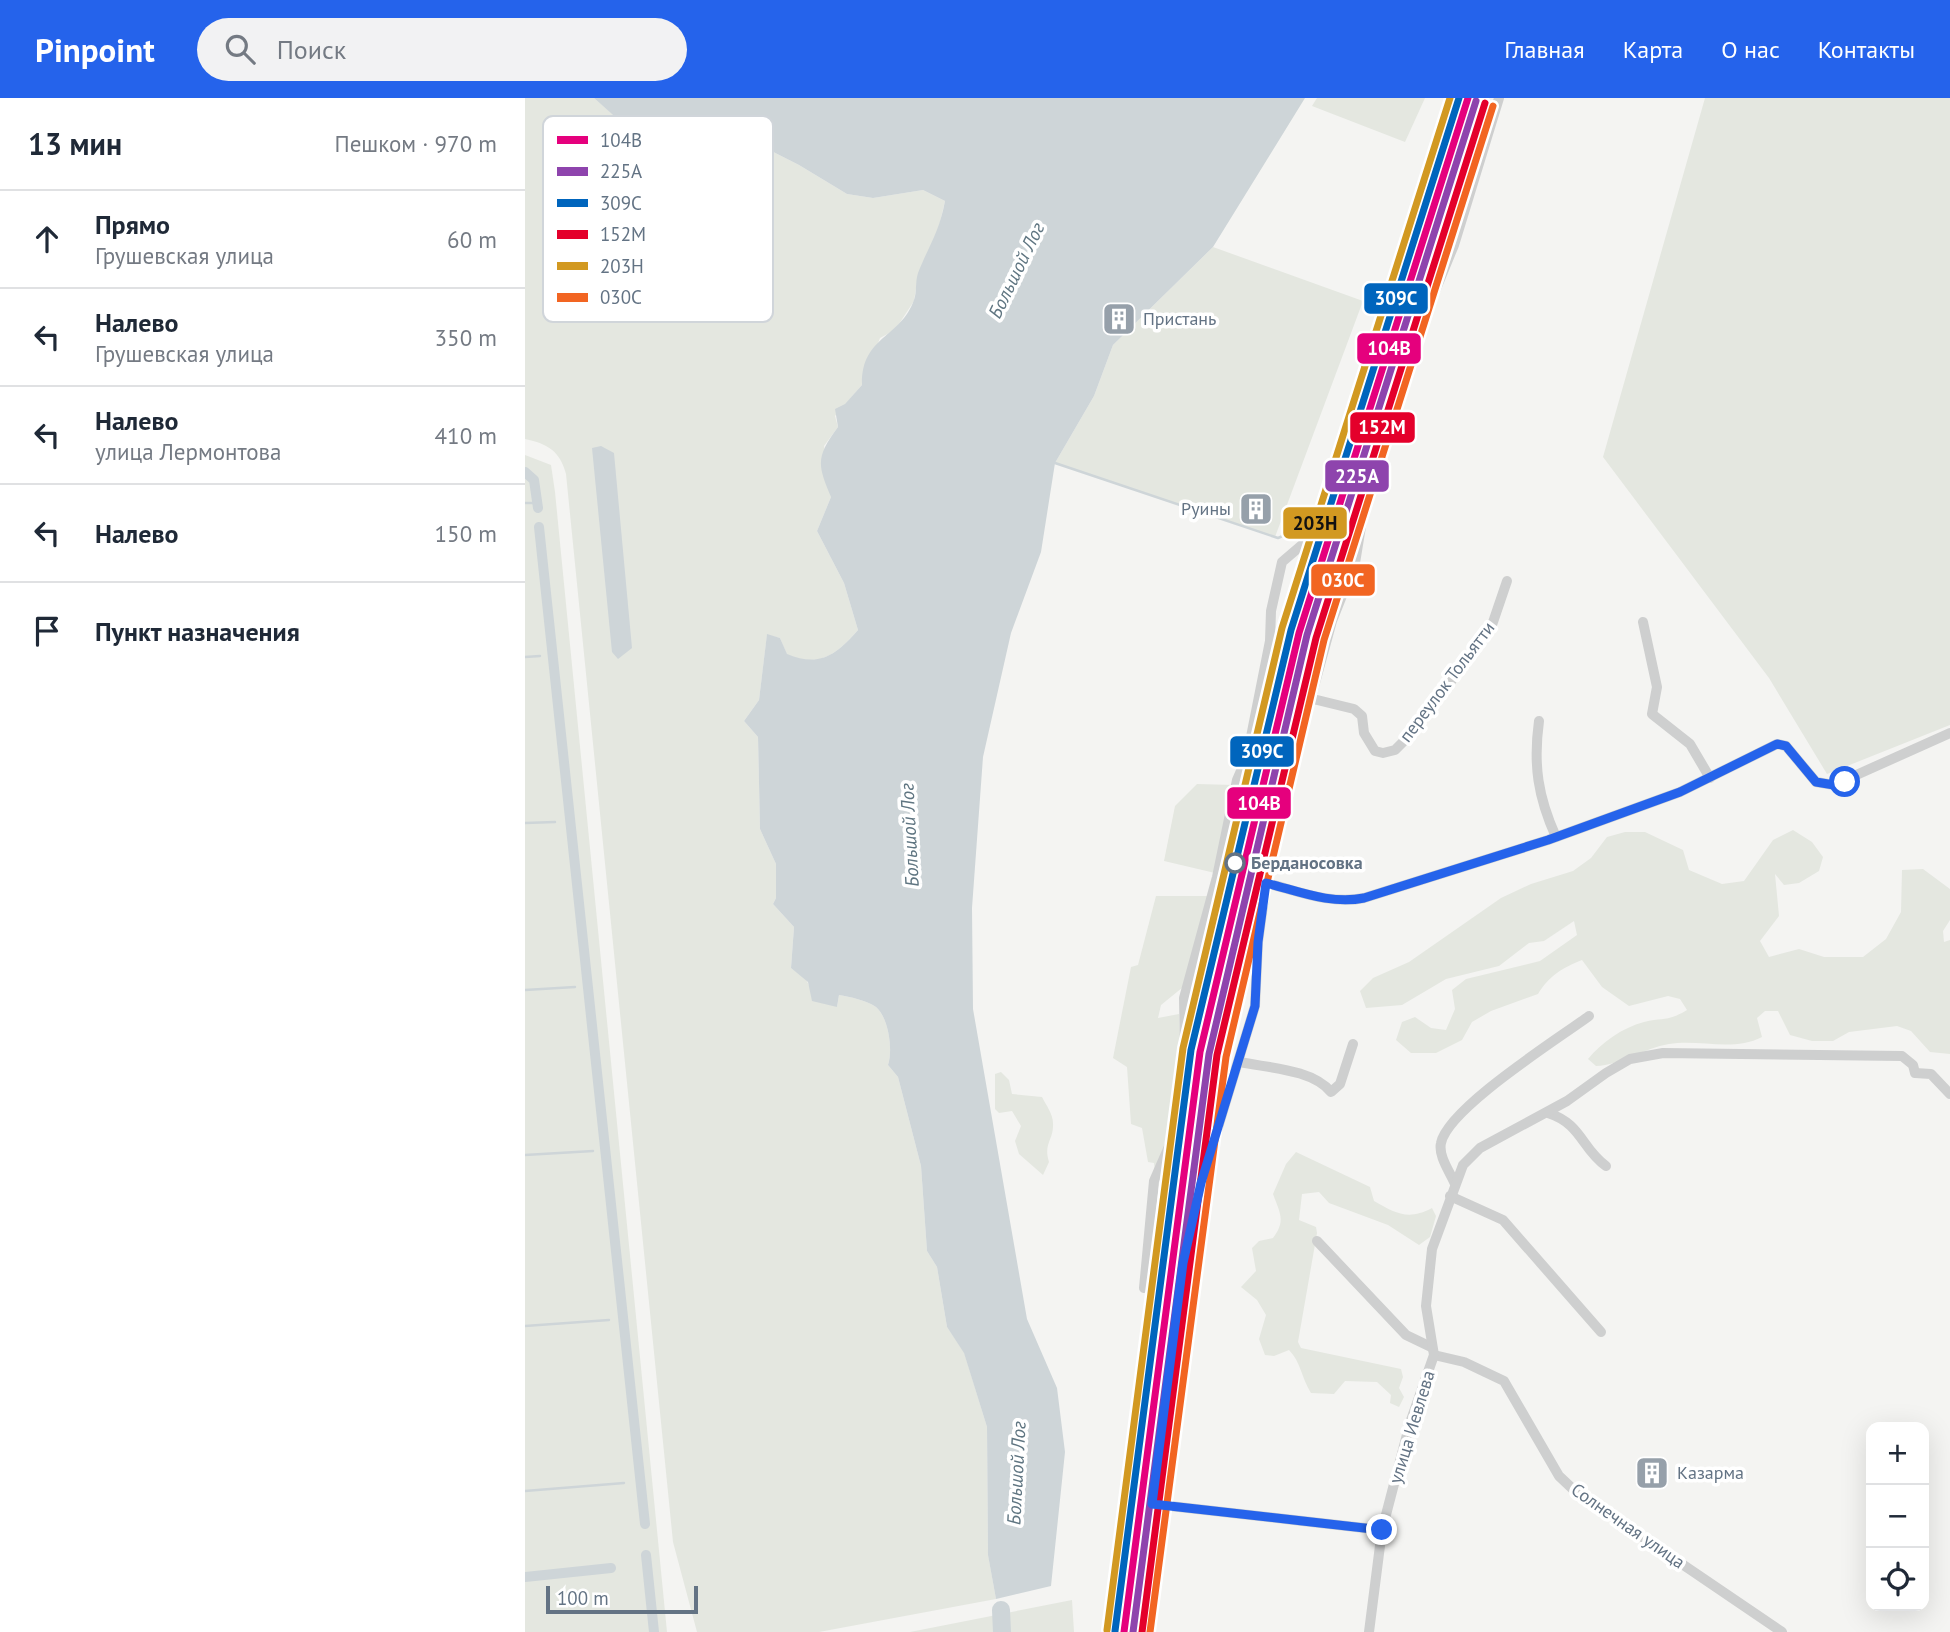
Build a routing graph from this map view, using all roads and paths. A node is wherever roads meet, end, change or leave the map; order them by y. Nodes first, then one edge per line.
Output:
1 (1499, 98) edge
2 (1310, 538) dead end
3 (1357, 544) junction
4 (1337, 547) tunnel mouth
5 (1507, 581) dead end
6 (1643, 622) dead end
7 (1309, 698) junction
8 (1539, 721) dead end
9 (1950, 733) edge
10 (1710, 778) junction
11 (1556, 837) junction
12 (1266, 883) junction
13 (1589, 1016) dead end
14 (1353, 1044) dead end
15 (1240, 1062) junction
16 (1950, 1094) edge
17 (1548, 1113) junction
18 (1606, 1166) dead end
19 (1455, 1184) junction
20 (1450, 1196) junction
21 (1317, 1241) dead end
22 (1144, 1287) dead end
23 (1601, 1332) dead end
24 (1432, 1351) junction
25 (1152, 1504) junction
26 (1382, 1530) junction
27 (1148, 1632) edge
28 (1369, 1632) edge
29 (1782, 1632) edge

1 - 3 street
2 - 22 street
3 - 4 street
3 - 7 street
5 - 7 street, переулок Тольятти
6 - 10 street
7 - 12 street
8 - 11 street
9 - 10 street
10 - 11 street
11 - 12 street
12 - 15 street
13 - 19 street
14 - 15 street
15 - 25 street
16 - 17 street, улица Иевлева
17 - 18 street
17 - 19 street, улица Иевлева
19 - 20 street, улица Иевлева
20 - 23 street
20 - 24 street, улица Иевлева
21 - 24 street, Солнечная улица
24 - 26 street, улица Иевлева
24 - 29 street, Солнечная улица
25 - 26 street
25 - 27 street
26 - 28 street, улица Иевлева

